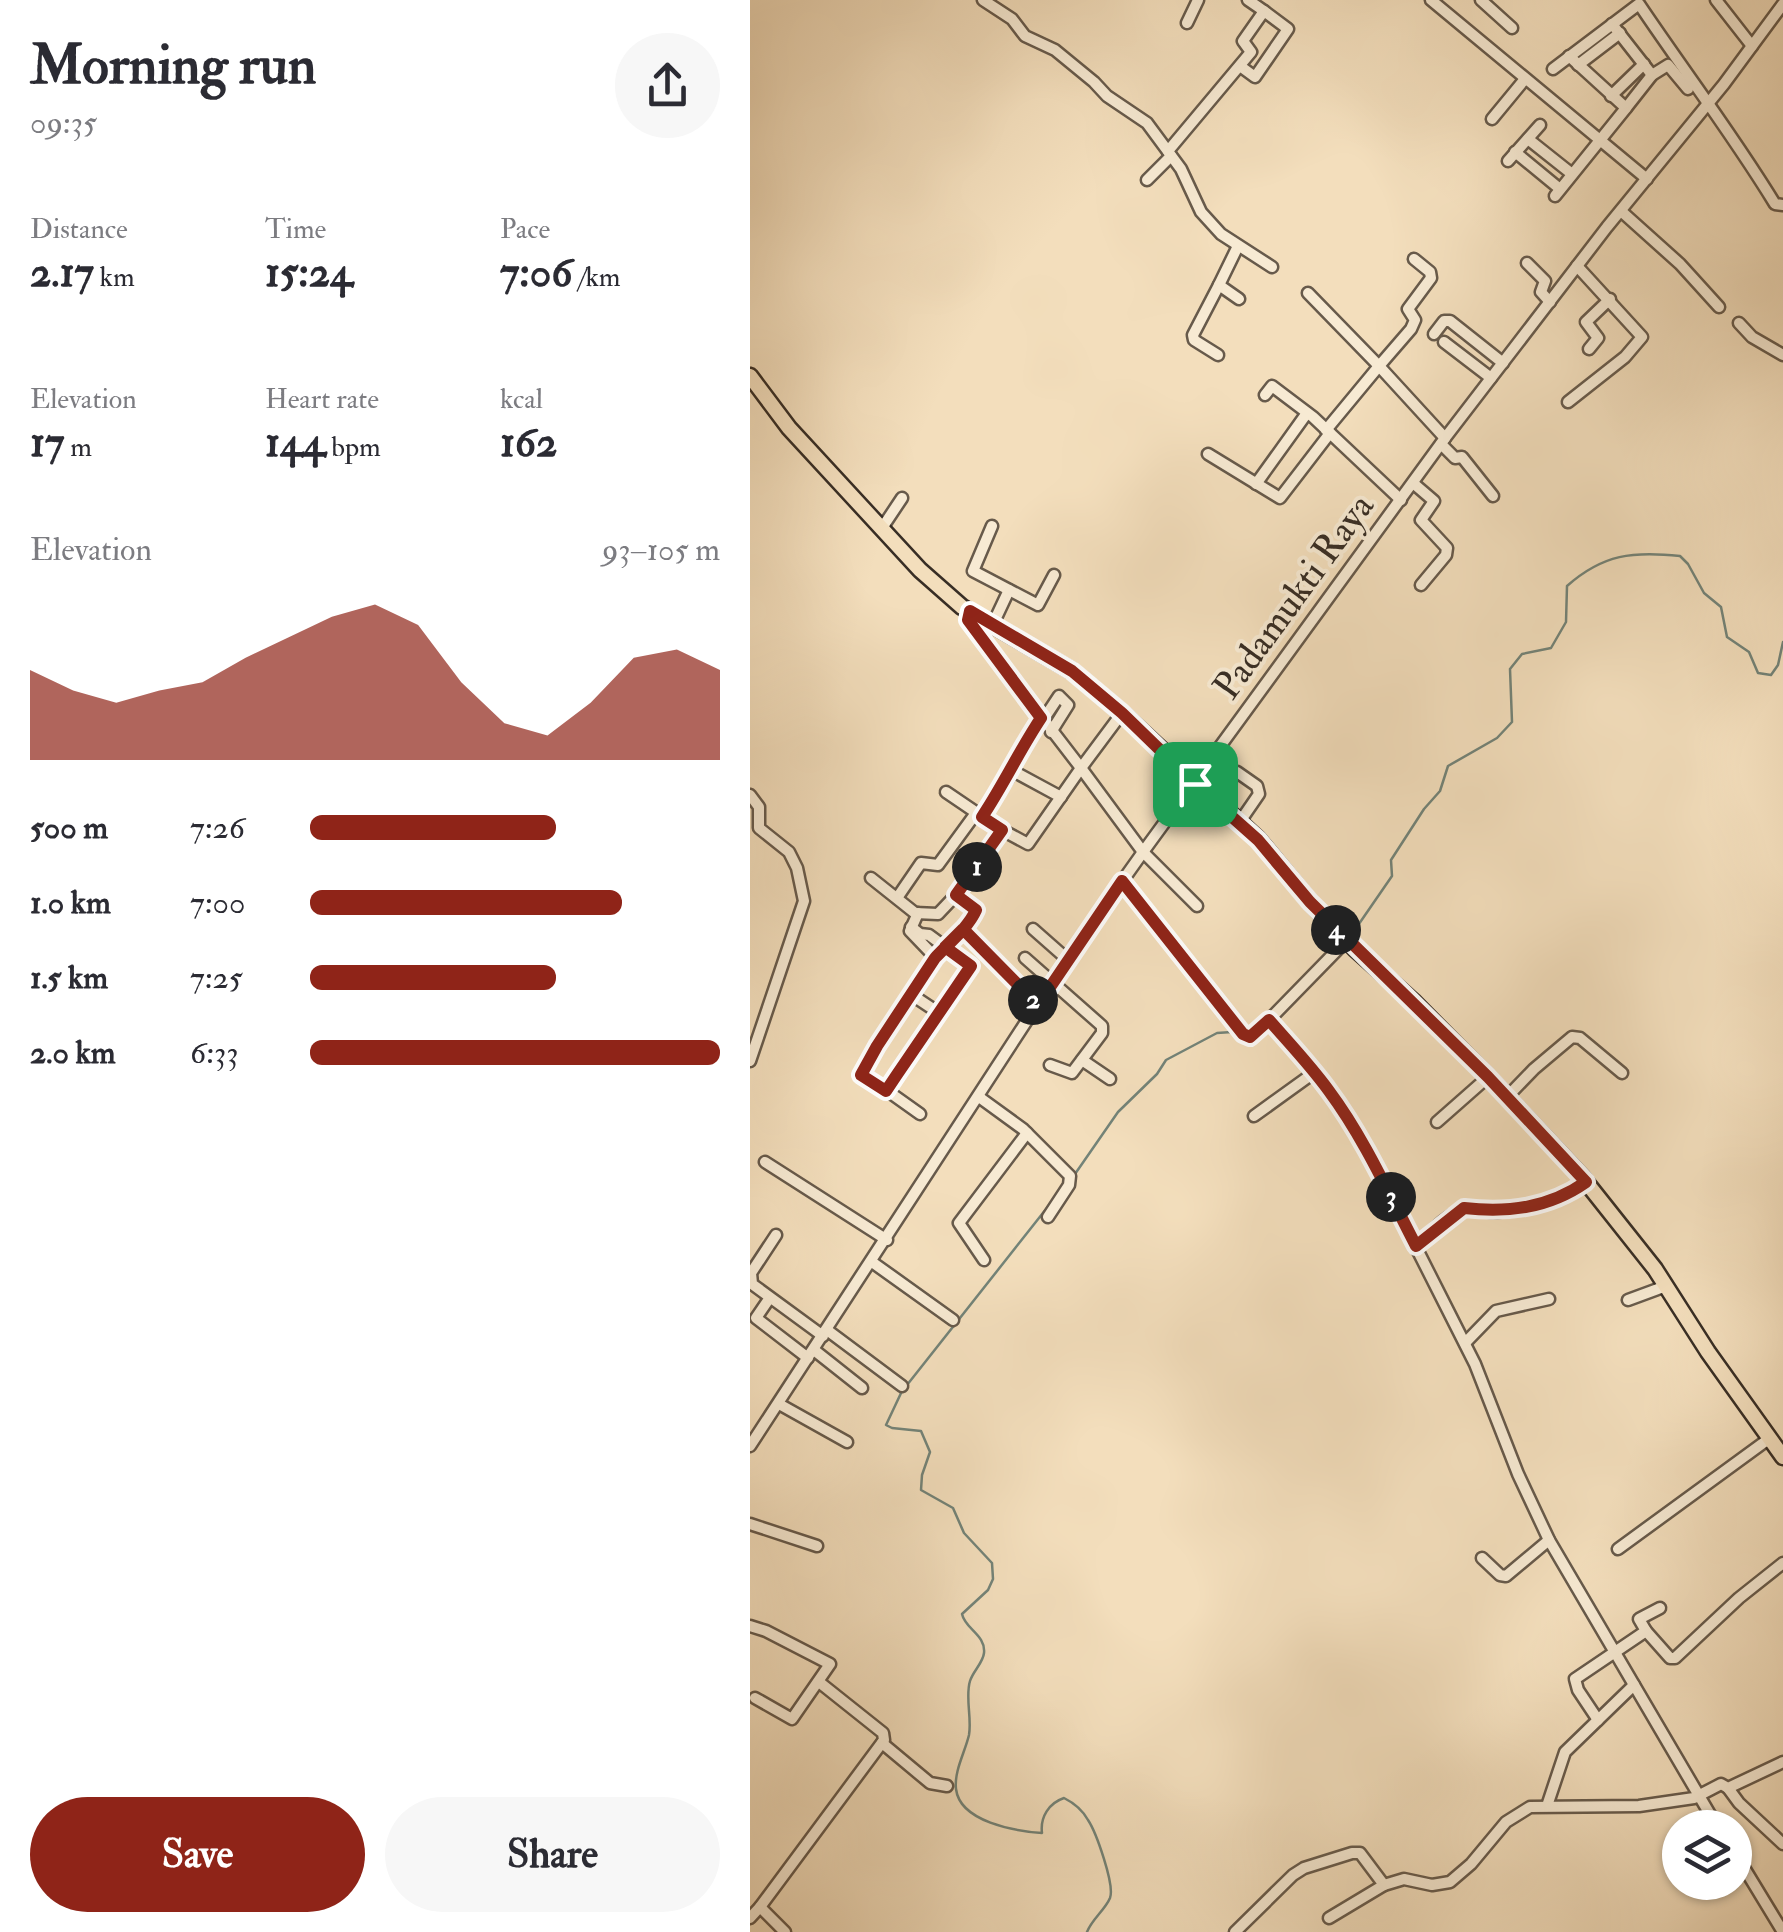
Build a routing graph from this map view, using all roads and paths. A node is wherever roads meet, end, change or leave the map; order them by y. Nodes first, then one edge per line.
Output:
1 (983, 0) edge
2 (1198, 0) edge
3 (1248, 0) edge
4 (1431, 0) edge
5 (1480, 0) edge
6 (1716, 0) edge
7 (1641, 2) edge
8 (1262, 6) edge
9 (1781, 10) edge
10 (1187, 24) dead end
11 (1512, 28) dead end
12 (1616, 28) junction
13 (1752, 46) junction
14 (1573, 61) junction
15 (1644, 64) junction
16 (1240, 66) junction
17 (1553, 69) dead end
18 (1652, 76) junction
19 (1524, 78) junction
20 (1612, 96) junction
21 (1626, 108) junction
22 (1705, 108) junction
23 (1492, 119) dead end
24 (1540, 125) dead end
25 (1598, 138) junction
26 (1528, 139) junction
27 (1169, 154) junction
28 (1572, 174) junction
29 (1647, 179) junction
30 (1147, 180) dead end
31 (1783, 205) edge
32 (1621, 210) junction
33 (1238, 246) junction
34 (1414, 259) dead end
35 (1527, 263) dead end
36 (1272, 266) dead end
37 (1577, 266) junction
38 (1219, 285) junction
39 (1308, 293) dead end
40 (1239, 299) dead end
41 (1610, 299) junction
42 (1550, 302) junction
43 (1720, 307) dead end
44 (1740, 323) dead end
45 (1434, 334) dead end
46 (1444, 342) dead end
47 (1589, 348) dead end
48 (1218, 355) dead end
49 (1783, 355) edge
50 (1503, 363) junction
51 (1379, 366) junction
52 (750, 376) edge
53 (1491, 378) junction
54 (1265, 394) dead end
55 (1568, 402) dead end
56 (1307, 412) junction
57 (1328, 432) junction
58 (1443, 441) junction
59 (1208, 454) dead end
60 (1413, 483) junction
61 (1256, 484) junction
62 (1493, 496) dead end
63 (902, 498) dead end
64 (1401, 500) junction
65 (992, 526) dead end
66 (882, 528) junction
67 (1054, 575) dead end
68 (1421, 585) dead end
69 (1009, 590) junction
70 (970, 611) junction
71 (993, 624) junction
72 (1122, 713) junction
73 (1042, 719) junction
74 (1052, 732) junction
75 (1080, 768) junction
76 (1013, 770) junction
77 (1237, 772) dead end
78 (1195, 784) junction
79 (946, 792) dead end
80 (750, 796) edge
81 (1061, 797) junction
82 (979, 815) junction
83 (1239, 823) junction
84 (1002, 830) junction
85 (1143, 852) junction
86 (871, 878) dead end
87 (1122, 881) junction
88 (956, 895) junction
89 (896, 898) junction
90 (1197, 906) dead end
91 (918, 913) junction
92 (911, 927) junction
93 (963, 929) junction
94 (1033, 929) dead end
95 (1346, 940) junction
96 (945, 947) junction
97 (935, 958) junction
98 (1025, 958) dead end
99 (1067, 959) junction
100 (1052, 983) junction
101 (912, 995) junction
102 (1038, 1005) junction
103 (939, 1013) junction
104 (1269, 1020) junction
105 (1082, 1060) junction
106 (750, 1061) edge
107 (1050, 1065) dead end
108 (1315, 1072) junction
109 (1622, 1074) dead end
110 (1488, 1077) junction
111 (1110, 1079) dead end
112 (886, 1091) junction
113 (980, 1098) junction
114 (1507, 1098) junction
115 (920, 1114) dead end
116 (1254, 1116) dead end
117 (1436, 1122) dead end
118 (1027, 1133) junction
119 (765, 1162) dead end
120 (1586, 1182) junction
121 (1048, 1218) dead end
122 (776, 1235) dead end
123 (887, 1240) junction
124 (1416, 1246) junction
125 (984, 1260) dead end
126 (872, 1262) junction
127 (1666, 1286) junction
128 (1549, 1298) dead end
129 (769, 1299) junction
130 (1628, 1300) dead end
131 (753, 1316) edge
132 (954, 1320) dead end
133 (825, 1334) junction
134 (1465, 1343) junction
135 (811, 1354) junction
136 (902, 1386) dead end
137 (862, 1388) dead end
138 (779, 1404) junction
139 (1770, 1438) junction
140 (847, 1442) dead end
141 (750, 1446) edge
142 (1783, 1457) edge
143 (750, 1524) edge
144 (1549, 1540) junction
145 (816, 1546) dead end
146 (1618, 1548) dead end
147 (1482, 1558) dead end
148 (1783, 1564) edge
149 (1660, 1608) dead end
150 (750, 1626) edge
151 (1646, 1631) junction
152 (1613, 1650) junction
153 (820, 1682) junction
154 (1634, 1685) junction
155 (755, 1698) dead end
156 (1598, 1720) junction
157 (882, 1743) junction
158 (1783, 1762) edge
159 (947, 1786) dead end
160 (1728, 1788) junction
161 (1699, 1794) junction
162 (1546, 1806) junction
163 (1708, 1810) edge
164 (1783, 1844) edge
165 (1752, 1882) edge
166 (1384, 1885) junction
167 (760, 1906) junction
168 (750, 1918) edge
169 (1329, 1918) dead end
170 (785, 1932) edge
171 (1234, 1932) edge
172 (1783, 1932) edge

1 - 27 street
2 - 10 street
3 - 8 street
4 - 19 street
5 - 11 street
6 - 13 street
7 - 12 street
7 - 22 street
8 - 16 street
8 - 16 street
9 - 13 street, Padamukti Raya
12 - 14 street
12 - 15 street
13 - 22 street, Padamukti Raya
14 - 17 street
14 - 20 street
15 - 18 street
15 - 20 street
16 - 27 street
18 - 21 street
18 - 22 street
19 - 23 street
19 - 25 street
20 - 21 street
21 - 25 street
22 - 29 street, Padamukti Raya
22 - 31 street
24 - 26 street
25 - 28 street
25 - 29 street
26 - 28 street
26 - 28 street
27 - 30 street
27 - 33 street
29 - 32 street, Padamukti Raya
32 - 37 street, Padamukti Raya
32 - 43 street
33 - 36 street
33 - 38 street
34 - 51 street
35 - 42 street
37 - 41 street
37 - 42 street, Padamukti Raya
38 - 40 street
38 - 48 street
39 - 51 street
41 - 47 street
41 - 55 street
42 - 50 street, Padamukti Raya
44 - 49 street
45 - 50 street
46 - 53 street
50 - 53 street, Padamukti Raya
51 - 57 street
51 - 58 street
52 - 66 main road
53 - 58 street, Padamukti Raya
54 - 56 street
56 - 57 street
56 - 61 street
57 - 61 street
57 - 64 street
58 - 60 street, Padamukti Raya
58 - 62 street
59 - 61 street
60 - 64 street, Padamukti Raya
60 - 68 street
63 - 66 street
64 - 78 street, Padamukti Raya
65 - 69 street
66 - 70 main road
67 - 69 street
69 - 71 street
70 - 71 main road
70 - 73 street
71 - 72 main road
72 - 75 street
72 - 78 main road
73 - 74 street
73 - 74 street
73 - 76 street
74 - 75 street
75 - 81 street
75 - 85 street
76 - 81 street
76 - 82 street
77 - 83 street
78 - 83 main road
78 - 85 street, Padamukti Raya
79 - 82 street
80 - 106 street
81 - 84 street
82 - 84 street
82 - 89 street
83 - 95 main road
84 - 88 street
85 - 87 street, Padamukti Raya
85 - 90 street
86 - 89 street
87 - 99 street, Padamukti Raya
87 - 104 street
88 - 91 street
88 - 93 street
89 - 91 street
91 - 92 street
92 - 96 street
92 - 97 street
93 - 96 street
93 - 102 street
94 - 99 street
95 - 104 street
95 - 110 main road
96 - 97 street
96 - 103 street
97 - 101 street
98 - 100 street
99 - 100 street, Padamukti Raya
100 - 102 street, Padamukti Raya
100 - 105 street
101 - 103 street
101 - 112 street
102 - 113 street, Padamukti Raya
103 - 112 street
104 - 108 street
105 - 107 street
105 - 111 street
108 - 116 street
108 - 124 street
109 - 114 street
110 - 114 main road
110 - 117 street
112 - 115 street
113 - 118 street
113 - 123 street, Padamukti Raya
114 - 120 main road
118 - 121 street
118 - 125 street
119 - 123 street
120 - 124 street
120 - 127 main road
122 - 129 street
123 - 126 street, Padamukti Raya
124 - 134 street
126 - 132 street
126 - 133 street, Padamukti Raya
127 - 130 street
127 - 139 main road
128 - 134 street
129 - 131 street
129 - 133 street
131 - 135 street
133 - 135 street, Padamukti Raya
133 - 136 street
134 - 144 street
135 - 137 street
135 - 138 street, Padamukti Raya
138 - 140 street
138 - 141 street, Padamukti Raya
139 - 142 main road
139 - 146 street
143 - 145 street
144 - 147 street
144 - 152 street
148 - 151 street
149 - 151 street
150 - 153 street
151 - 152 street
152 - 154 street
152 - 156 street
153 - 155 street
153 - 157 street
154 - 156 street
154 - 161 street
156 - 162 street
157 - 159 street
157 - 167 street
158 - 160 street
160 - 161 street
160 - 164 street
161 - 162 street
161 - 163 street
162 - 166 street
165 - 172 street
166 - 169 street
166 - 171 street
167 - 168 street
167 - 170 street

